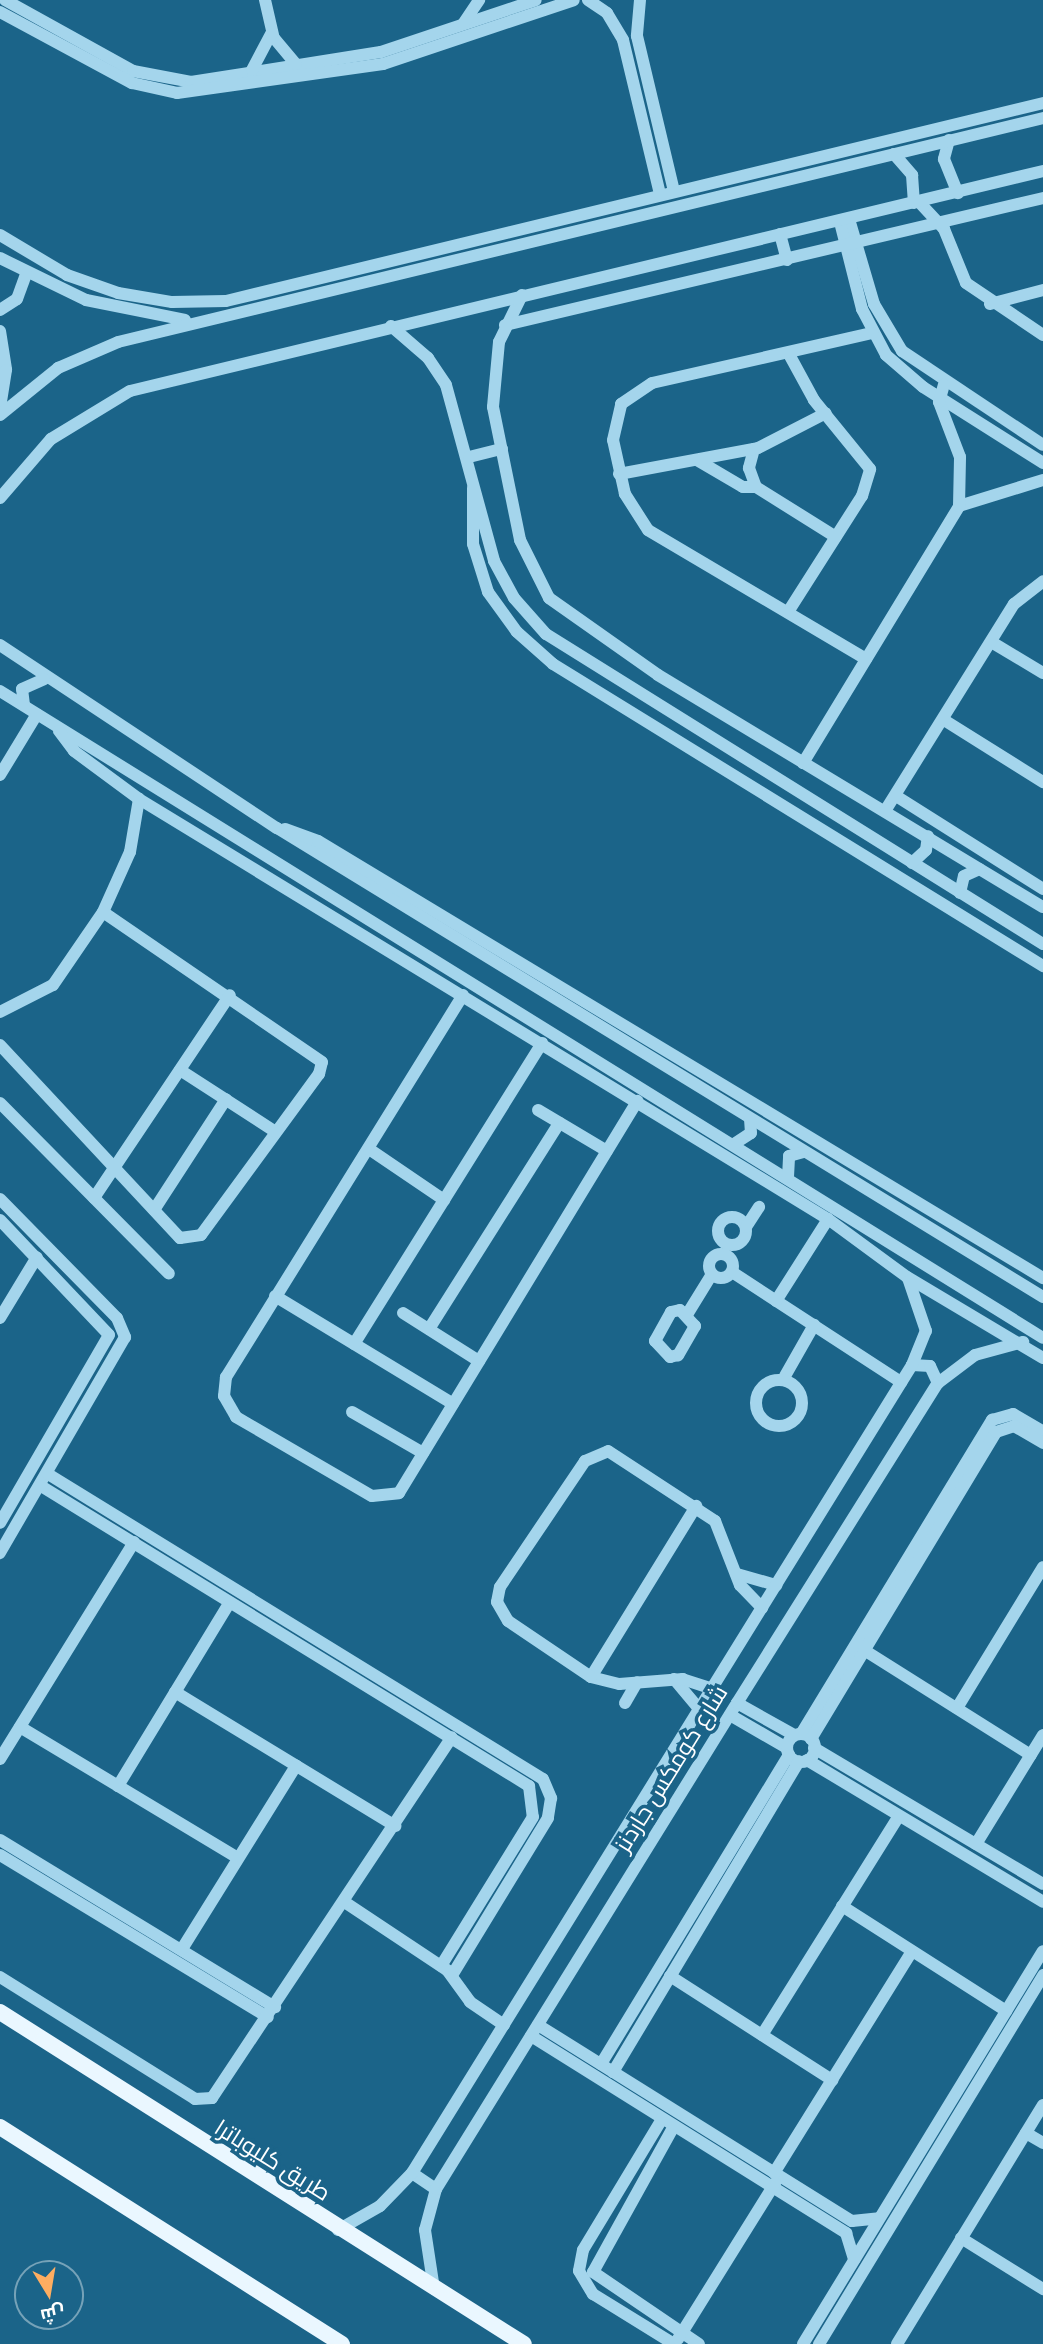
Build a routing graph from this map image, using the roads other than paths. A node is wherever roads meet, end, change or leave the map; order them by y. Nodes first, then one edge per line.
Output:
1 (5, 0) edge
2 (265, 0) edge
3 (479, 0) edge
4 (536, 0) edge
5 (575, 0) edge
6 (588, 0) edge
7 (640, 0) edge
8 (515, 3) edge
9 (0, 12) edge
10 (463, 24) junction
11 (272, 32) junction
12 (637, 36) junction
13 (623, 40) junction
14 (66, 41) junction
15 (296, 64) junction
16 (252, 70) junction
17 (1043, 103) edge
18 (1043, 118) edge
19 (949, 140) junction
20 (894, 154) junction
21 (1043, 171) edge
22 (674, 191) junction
23 (956, 193) junction
24 (660, 194) junction
25 (1043, 198) edge
26 (917, 202) junction
27 (953, 219) junction
28 (844, 220) junction
29 (940, 223) junction
30 (780, 234) junction
31 (0, 235) edge
32 (851, 245) junction
33 (952, 247) junction
34 (0, 258) edge
35 (787, 260) junction
36 (26, 274) junction
37 (309, 288) junction
38 (1043, 290) edge
39 (522, 295) junction
40 (990, 304) junction
41 (0, 310) edge
42 (203, 320) junction
43 (505, 325) junction
44 (391, 326) junction
45 (0, 331) edge
46 (872, 333) junction
47 (1043, 335) edge
48 (790, 356) junction
49 (942, 391) junction
50 (0, 409) edge
51 (826, 413) junction
52 (0, 415) edge
53 (1043, 445) edge
54 (502, 449) junction
55 (754, 449) junction
56 (469, 457) junction
57 (697, 460) junction
58 (1043, 463) edge
59 (619, 474) junction
60 (474, 480) junction
61 (1043, 480) edge
62 (756, 487) junction
63 (0, 498) edge
64 (959, 506) junction
65 (836, 537) junction
66 (1043, 582) edge
67 (788, 612) junction
68 (993, 643) junction
69 (0, 645) edge
70 (866, 659) junction
71 (1043, 673) edge
72 (44, 679) junction
73 (0, 691) edge
74 (24, 705) junction
75 (37, 714) junction
76 (944, 720) junction
77 (57, 728) junction
78 (742, 760) junction
79 (803, 763) junction
80 (0, 775) edge
81 (732, 775) junction
82 (1043, 782) edge
83 (895, 796) junction
84 (139, 799) junction
85 (885, 811) junction
86 (277, 828) junction
87 (928, 836) junction
88 (912, 863) junction
89 (980, 869) junction
90 (1043, 889) edge
91 (960, 892) junction
92 (1043, 907) edge
93 (103, 912) junction
94 (1043, 945) edge
95 (1038, 963) edge
96 (230, 995) junction
97 (463, 995) junction
98 (0, 1012) edge
99 (542, 1043) junction
100 (0, 1045) edge
101 (180, 1070) junction
102 (226, 1099) junction
103 (637, 1101) junction
104 (0, 1103) edge
105 (538, 1110) dead end
106 (750, 1120) junction
107 (559, 1123) junction
108 (276, 1132) junction
109 (734, 1144) junction
110 (369, 1149) junction
111 (607, 1151) junction
112 (803, 1153) junction
113 (114, 1168) junction
114 (788, 1177) junction
115 (94, 1198) junction
116 (0, 1199) edge
117 (444, 1200) junction
118 (759, 1207) dead end
119 (154, 1210) junction
120 (828, 1219) junction
121 (0, 1220) edge
122 (746, 1227) junction
123 (879, 1234) junction
124 (729, 1241) junction
125 (872, 1246) junction
126 (721, 1254) junction
127 (37, 1257) junction
128 (732, 1272) junction
129 (169, 1274) dead end
130 (712, 1274) junction
131 (907, 1277) junction
132 (1043, 1278) edge
133 (275, 1296) junction
134 (1043, 1297) edge
135 (776, 1301) junction
136 (403, 1313) dead end
137 (688, 1313) dead end
138 (0, 1318) edge
139 (814, 1325) junction
140 (429, 1329) junction
141 (1041, 1337) edge
142 (354, 1344) junction
143 (1018, 1344) junction
144 (1043, 1359) edge
145 (479, 1361) junction
146 (912, 1364) junction
147 (785, 1376) junction
148 (901, 1382) junction
149 (937, 1383) junction
150 (453, 1404) junction
151 (352, 1412) dead end
152 (1043, 1431) edge
153 (1043, 1443) edge
154 (423, 1453) junction
155 (48, 1474) junction
156 (41, 1486) junction
157 (696, 1506) junction
158 (0, 1522) edge
159 (134, 1542) junction
160 (0, 1553) edge
161 (1042, 1570) edge
162 (737, 1574) junction
163 (776, 1585) junction
164 (230, 1602) junction
165 (762, 1608) junction
166 (864, 1650) junction
167 (591, 1677) junction
168 (674, 1679) junction
169 (637, 1682) junction
170 (713, 1689) junction
171 (175, 1692) junction
172 (625, 1703) dead end
173 (737, 1703) junction
174 (957, 1708) junction
175 (699, 1710) junction
176 (730, 1715) junction
177 (20, 1727) junction
178 (1043, 1735) edge
179 (452, 1737) junction
180 (805, 1739) junction
181 (1031, 1755) junction
182 (795, 1756) junction
183 (0, 1759) edge
184 (296, 1766) junction
185 (118, 1786) junction
186 (899, 1815) junction
187 (395, 1826) junction
188 (0, 1840) edge
189 (976, 1844) junction
190 (0, 1855) edge
191 (239, 1858) junction
192 (1043, 1884) edge
193 (1043, 1902) edge
194 (346, 1903) junction
195 (842, 1906) junction
196 (181, 1950) junction
197 (912, 1951) junction
198 (1043, 1951) edge
199 (190, 1962) junction
200 (447, 1970) junction
201 (1043, 1975) edge
202 (670, 1976) junction
203 (0, 1977) edge
204 (1006, 2011) junction
205 (0, 2012) edge
206 (271, 2012) junction
207 (504, 2025) junction
208 (534, 2030) junction
209 (762, 2035) junction
210 (601, 2064) junction
211 (613, 2072) junction
212 (832, 2080) junction
213 (1043, 2105) edge
214 (668, 2123) junction
215 (0, 2127) edge
216 (1026, 2133) junction
217 (1043, 2143) edge
218 (412, 2173) junction
219 (777, 2175) junction
220 (772, 2188) junction
221 (436, 2189) junction
222 (879, 2218) junction
223 (338, 2230) junction
224 (961, 2238) junction
225 (854, 2260) junction
226 (433, 2289) junction
227 (1043, 2289) edge
228 (677, 2340) edge
229 (342, 2344) edge
230 (524, 2344) edge
231 (699, 2344) edge
232 (803, 2344) edge
233 (819, 2344) edge
234 (897, 2344) edge

1 - 14 street
2 - 11 street
3 - 10 street
4 - 8 street
5 - 14 street
6 - 13 street
7 - 12 street
8 - 10 street
9 - 14 street
10 - 15 street
11 - 15 street
11 - 16 street
12 - 13 street
12 - 22 street
13 - 24 street
14 - 16 street
15 - 16 street
17 - 22 street
18 - 19 street
19 - 20 street
19 - 23 street
20 - 26 street
20 - 37 street
21 - 23 street
22 - 24 street
23 - 26 street
23 - 27 street
24 - 37 street
25 - 27 street
26 - 28 street
26 - 29 street
27 - 29 street
27 - 33 street
28 - 30 street
28 - 32 street
29 - 32 street
29 - 33 street
30 - 35 street
30 - 39 street
31 - 37 street
32 - 35 street
32 - 46 street
32 - 49 street
33 - 40 street
34 - 36 street
35 - 43 street
36 - 41 street
36 - 42 street
37 - 42 street
38 - 40 street
39 - 43 street
39 - 44 street
40 - 47 street
42 - 52 street
43 - 54 street
44 - 56 street
44 - 63 street
45 - 50 street
46 - 48 street
46 - 49 street
48 - 51 street
48 - 59 street
49 - 53 street
49 - 58 street
49 - 64 street
51 - 55 street
51 - 65 street
54 - 56 street
54 - 79 street
55 - 57 street
55 - 62 street
56 - 60 street
57 - 59 street
57 - 62 street
59 - 67 street
60 - 78 street
60 - 81 street
61 - 64 street
62 - 65 street
64 - 70 street
65 - 67 street
66 - 68 street
67 - 70 street
68 - 71 street
68 - 76 street
69 - 72 street
70 - 79 street
72 - 74 street
72 - 86 street
73 - 74 street
74 - 75 street
75 - 77 street
75 - 80 street
76 - 82 street
76 - 83 street
77 - 84 street
77 - 109 street
78 - 81 street
78 - 88 street
79 - 85 street
81 - 95 street
83 - 85 street
83 - 90 street
84 - 93 street
84 - 97 street
85 - 87 street
86 - 106 street
86 - 132 street
87 - 88 street
87 - 89 street
88 - 91 street
89 - 91 street
89 - 92 street
91 - 94 street
93 - 96 street
93 - 98 street
94 - 95 street
96 - 101 street
96 - 108 street
97 - 99 street
97 - 110 street
99 - 103 street
99 - 117 street
100 - 113 street
101 - 102 street
101 - 113 street
102 - 108 street
102 - 119 street
103 - 111 street
103 - 120 street
104 - 115 street
105 - 107 street
106 - 109 street
106 - 112 street
107 - 111 street
107 - 140 street
108 - 119 street
109 - 114 street
110 - 117 street
110 - 133 street
111 - 145 street
112 - 114 street
112 - 134 street
113 - 115 street
113 - 119 street
114 - 123 street
115 - 129 street
116 - 155 street
117 - 142 street
118 - 122 street
120 - 125 street
120 - 135 street
121 - 127 street
122 - 124 street
122 - 124 street
123 - 125 street
123 - 141 street
124 - 126 street
125 - 131 street
126 - 128 street
126 - 130 street
127 - 138 street
127 - 158 street
128 - 130 street
128 - 135 street
130 - 137 street
131 - 143 street
131 - 146 street, شارع كومكس جاردنز
133 - 142 street
133 - 154 street
135 - 139 street
136 - 140 street
139 - 147 street
139 - 148 street
140 - 145 street
141 - 143 street, شارع كومكس جاردنز
142 - 150 street
143 - 144 street
143 - 149 street, شارع كومكس جاردنز
145 - 150 street
146 - 148 street, شارع كومكس جاردنز
146 - 149 street
147 - 147 street
148 - 163 street, شارع كومكس جاردنز
149 - 173 street, شارع كومكس جاردنز
150 - 154 street
151 - 154 street
152 - 180 street
153 - 166 street
155 - 156 street
155 - 200 street
156 - 159 street
156 - 160 street
157 - 162 street
157 - 167 street
157 - 167 street
159 - 164 street
159 - 177 street
161 - 174 street
162 - 163 street
162 - 165 street
163 - 165 street, شارع كومكس جاردنز
164 - 171 street
164 - 179 street
165 - 170 street, شارع كومكس جاردنز
166 - 174 street
166 - 180 street
167 - 169 street
168 - 169 street
168 - 170 street
168 - 175 street
169 - 172 street
170 - 175 street, شارع كومكس جاردنز
171 - 184 street
171 - 185 street
173 - 176 street, شارع كومكس جاردنز
173 - 180 street
174 - 181 street
175 - 207 street, شارع كومكس جاردنز
176 - 182 street
176 - 208 street, شارع كومكس جاردنز
177 - 183 street
177 - 185 street
178 - 181 street
179 - 187 street
179 - 200 street
180 - 182 street
180 - 182 street
180 - 189 street
181 - 189 street
182 - 186 street
182 - 202 street
182 - 210 street
184 - 187 street
184 - 191 street
185 - 191 street
186 - 193 street
186 - 195 street
187 - 194 street
188 - 196 street
189 - 192 street
190 - 199 street
191 - 196 street
194 - 200 street
194 - 206 street
195 - 197 street
195 - 209 street
196 - 199 street
197 - 204 street
197 - 212 street
198 - 204 street
199 - 206 street
200 - 207 street
201 - 233 street
202 - 209 street
202 - 211 street
203 - 206 street
204 - 222 street
205 - 223 main road, طريق كليوباترا
207 - 218 street, شارع كومكس جاردنز
208 - 210 street
208 - 214 street
208 - 221 street, شارع كومكس جاردنز
209 - 212 street
210 - 211 street
211 - 219 street
212 - 219 street
213 - 216 street
214 - 220 street
214 - 228 street
215 - 229 main road
216 - 217 street
216 - 224 street
218 - 221 street
218 - 223 street, شارع كومكس جاردنز
219 - 220 street
219 - 222 street
220 - 225 street
220 - 228 street
221 - 226 street, شارع كومكس جاردنز
222 - 225 street
223 - 226 main road, طريق كليوباترا
224 - 227 street
224 - 234 street
225 - 232 street
226 - 230 main road, طريق كليوباترا
228 - 231 street

